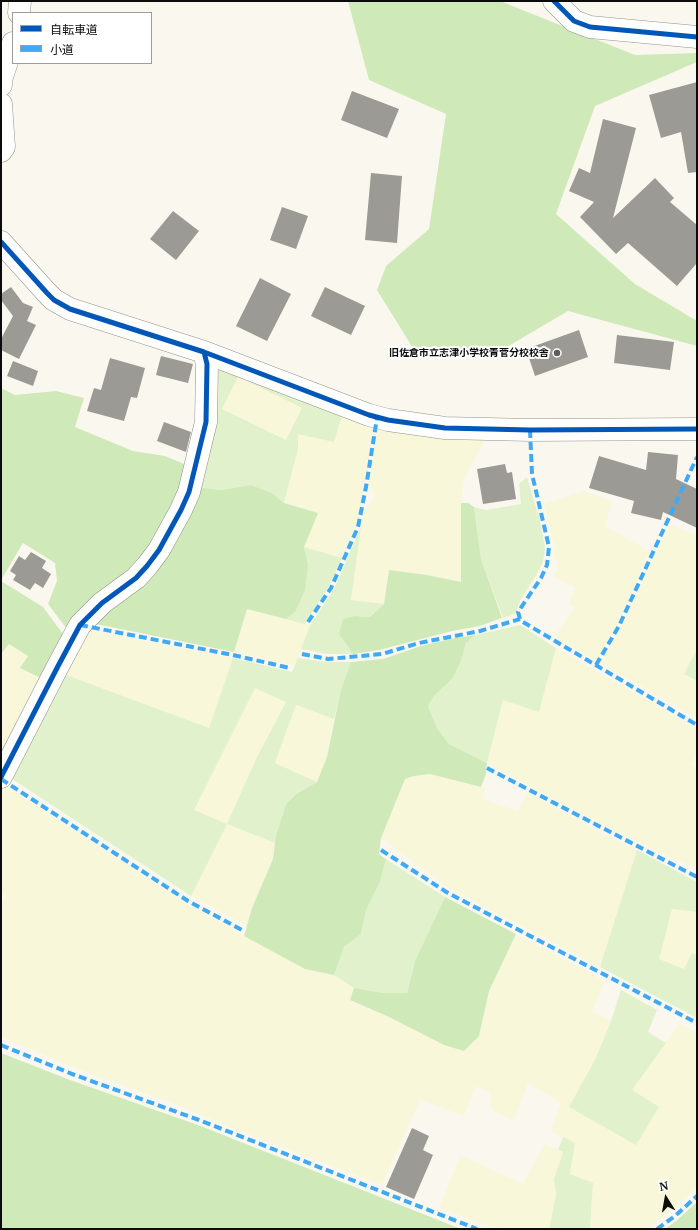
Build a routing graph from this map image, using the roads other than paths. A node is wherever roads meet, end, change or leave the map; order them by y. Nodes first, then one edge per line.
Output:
1 (20, 1) edge
2 (554, 1) edge
3 (19, 12) edge
4 (697, 37) edge
5 (12, 46) edge
6 (1, 85) edge
7 (1, 104) edge
8 (1, 151) edge
9 (1, 242) edge
10 (204, 352) junction
11 (697, 429) edge
12 (1, 777) edge

1 - 3 street
2 - 4 street
5 - 6 street
7 - 8 street
9 - 10 street
10 - 11 street
10 - 12 street

